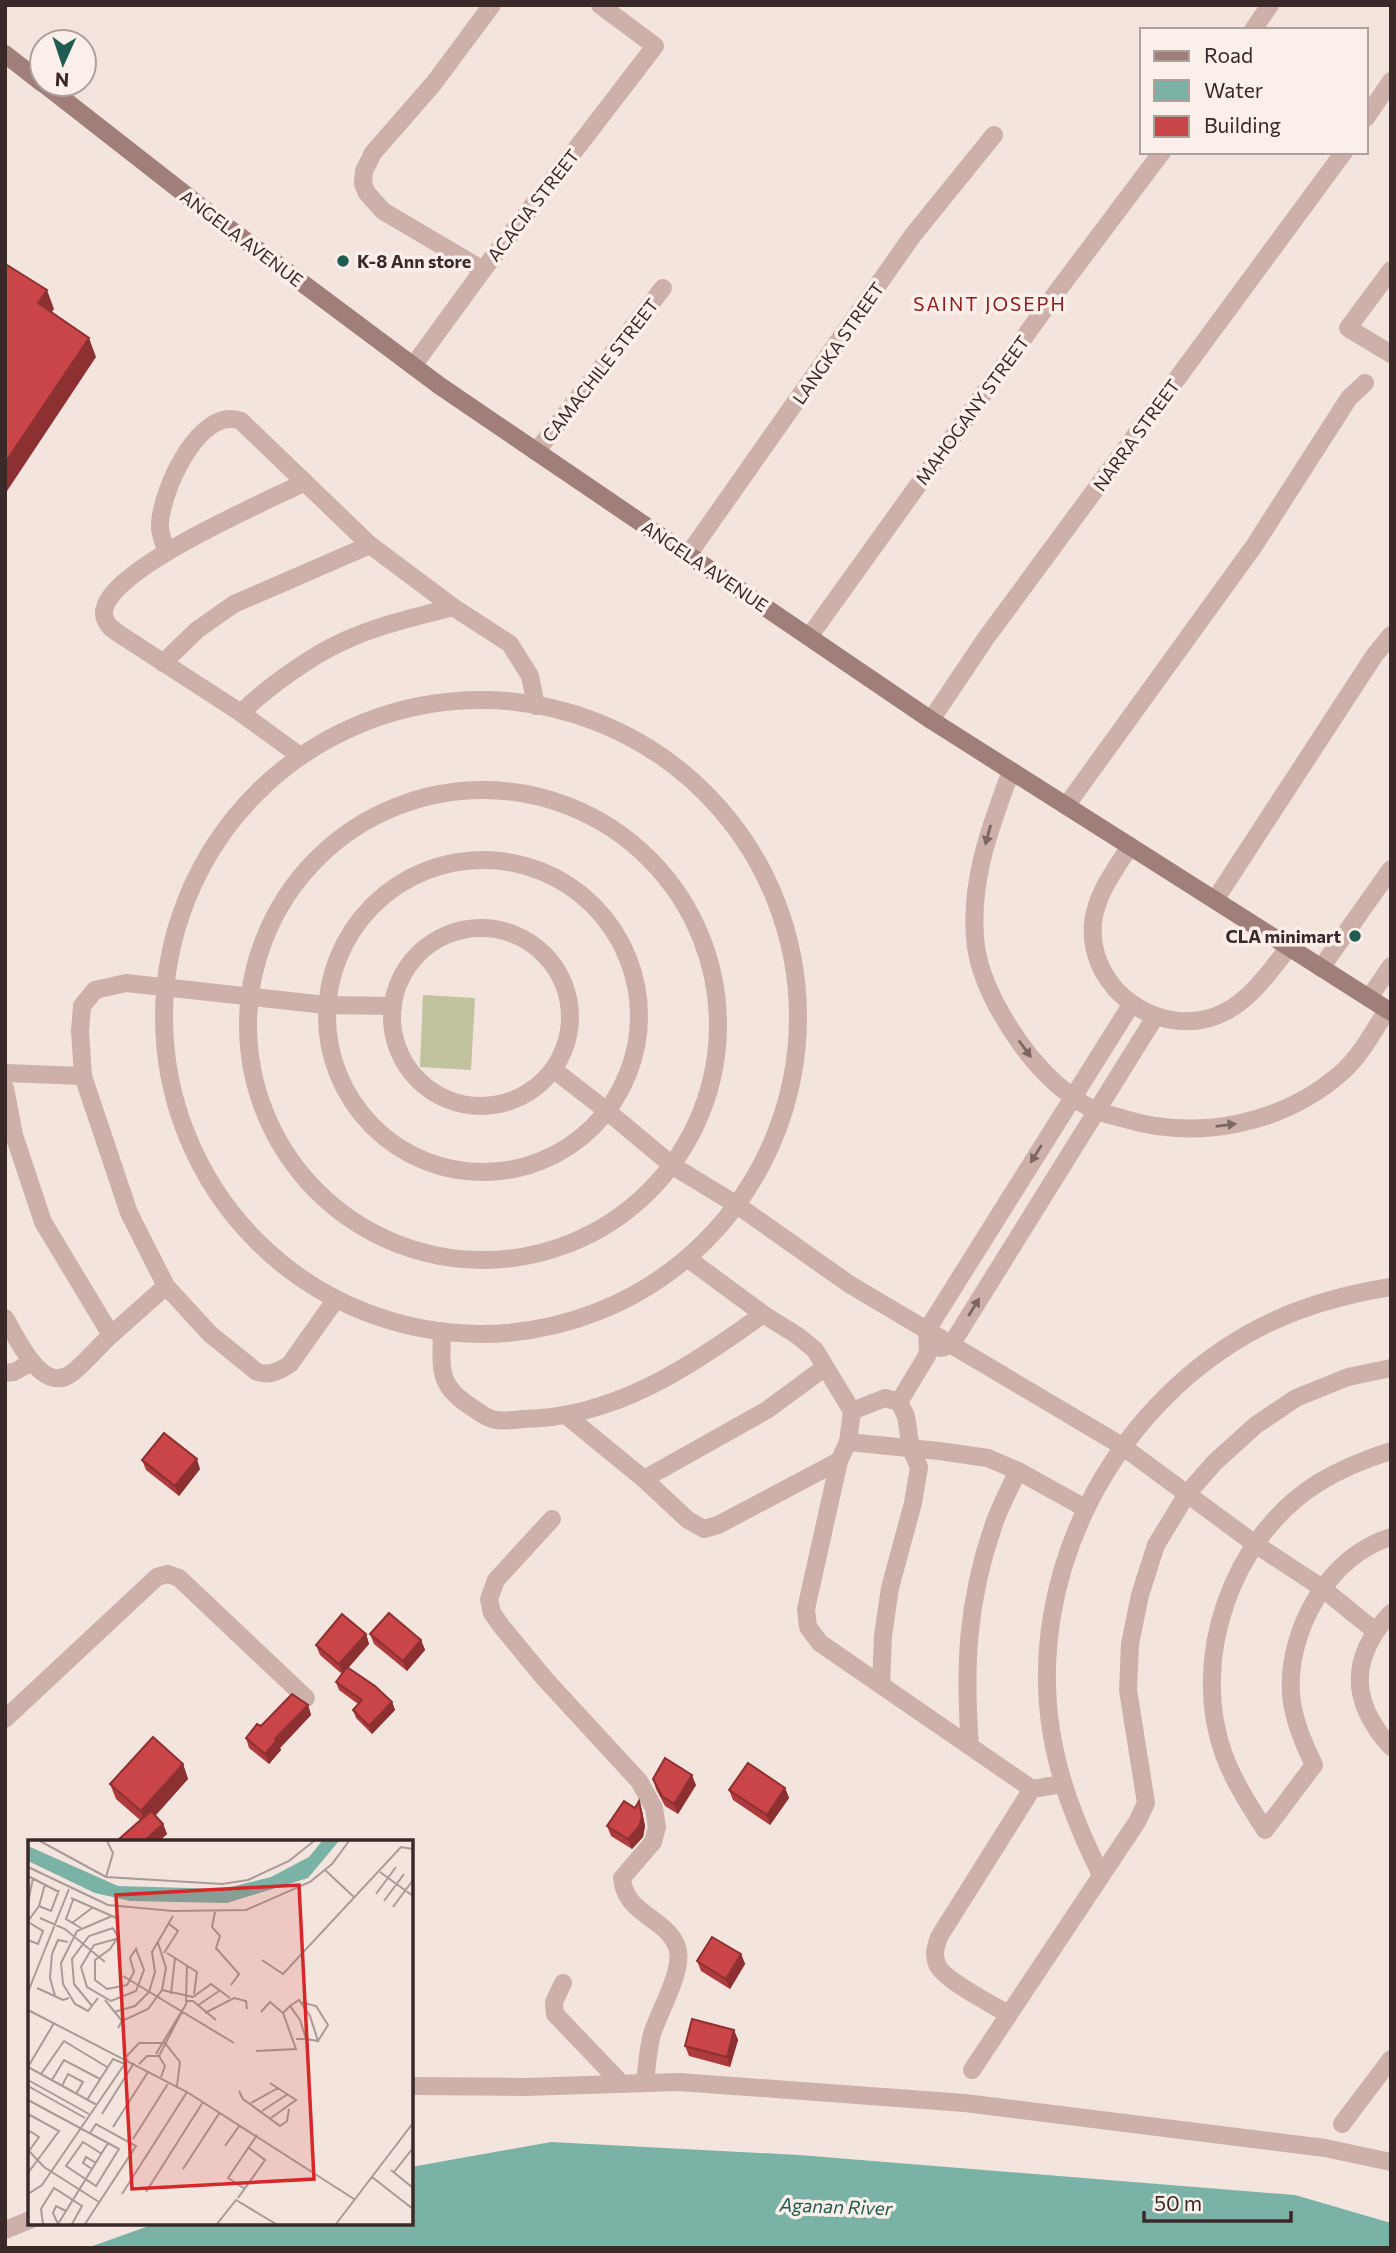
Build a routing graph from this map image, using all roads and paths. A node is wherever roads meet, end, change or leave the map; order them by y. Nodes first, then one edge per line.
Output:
1 (492, 5) edge
2 (600, 5) edge
3 (1270, 5) edge
4 (1254, 28) edge
5 (5, 54) edge
6 (28, 72) edge
7 (1391, 81) edge
8 (62, 98) edge
9 (1368, 115) edge
10 (994, 135) dead end
11 (1160, 154) edge
12 (1342, 154) edge
13 (483, 270) junction
14 (1391, 270) edge
15 (663, 288) dead end
16 (1391, 354) edge
17 (413, 366) junction
18 (1364, 383) dead end
19 (536, 452) junction
20 (305, 482) junction
21 (370, 545) junction
22 (166, 551) junction
23 (688, 555) junction
24 (453, 607) junction
25 (1391, 635) edge
26 (809, 637) junction
27 (163, 663) junction
28 (536, 706) junction
29 (241, 713) junction
30 (931, 720) junction
31 (300, 756) junction
32 (1012, 771) junction
33 (1066, 806) junction
34 (1130, 846) junction
35 (1391, 869) edge
36 (1215, 900) junction
37 (1289, 947) junction
38 (1391, 966) edge
39 (1321, 968) junction
40 (162, 986) junction
41 (248, 997) junction
42 (1369, 998) junction
43 (1131, 1004) junction
44 (326, 1005) junction
45 (393, 1006) junction
46 (1389, 1011) edge
47 (1155, 1017) junction
48 (554, 1070) junction
49 (5, 1073) edge
50 (83, 1076) junction
51 (5, 1088) edge
52 (1073, 1096) junction
53 (607, 1111) junction
54 (1097, 1111) junction
55 (673, 1166) junction
56 (737, 1205) junction
57 (687, 1258) junction
58 (166, 1286) junction
59 (1391, 1287) edge
60 (336, 1299) junction
61 (763, 1314) junction
62 (5, 1318) edge
63 (927, 1330) junction
64 (442, 1331) junction
65 (111, 1335) junction
66 (951, 1345) junction
67 (928, 1353) junction
68 (32, 1362) junction
69 (824, 1368) junction
70 (1391, 1368) edge
71 (5, 1373) edge
72 (900, 1402) junction
73 (852, 1411) junction
74 (567, 1416) junction
75 (848, 1442) junction
76 (1122, 1446) junction
77 (911, 1449) junction
78 (1391, 1451) edge
79 (839, 1461) junction
80 (1018, 1471) junction
81 (644, 1479) junction
82 (1187, 1494) junction
83 (1085, 1508) junction
84 (552, 1519) dead end
85 (1391, 1537) edge
86 (1255, 1544) junction
87 (1322, 1588) junction
88 (1391, 1613) edge
89 (1374, 1631) junction
90 (881, 1685) junction
91 (306, 1699) dead end
92 (5, 1719) edge
93 (970, 1746) junction
94 (1391, 1747) edge
95 (1062, 1784) junction
96 (1032, 1789) junction
97 (1101, 1875) junction
98 (563, 1983) dead end
99 (1009, 2014) junction
100 (1389, 2066) edge
101 (972, 2070) dead end
102 (620, 2082) junction
103 (645, 2082) junction
104 (413, 2087) edge
105 (1342, 2123) dead end
106 (1391, 2162) edge
107 (28, 2221) edge
108 (5, 2230) edge

1 - 13 street
2 - 13 street, ACACIA STREET
3 - 4 street
5 - 6 main road, ANGELA AVENUE
7 - 9 street
8 - 17 main road, ANGELA AVENUE
10 - 23 street, LANGKA STREET
11 - 26 street, MAHOGANY STREET
12 - 30 street, NARRA STREET
13 - 17 street, ACACIA STREET
14 - 16 street
15 - 19 street, CAMACHILE STREET
17 - 19 main road, ANGELA AVENUE
18 - 33 street
19 - 23 main road, ANGELA AVENUE
20 - 21 street
20 - 22 street
20 - 22 street
21 - 24 street
21 - 27 street
22 - 27 street
23 - 26 main road, ANGELA AVENUE
24 - 28 street
24 - 29 street
25 - 36 street
26 - 30 main road, ANGELA AVENUE
27 - 29 street
28 - 31 street
28 - 56 street
29 - 31 street
30 - 32 main road, ANGELA AVENUE
31 - 40 street
32 - 33 main road, ANGELA AVENUE
32 -> 52 street
33 - 34 main road, ANGELA AVENUE
34 - 36 main road, ANGELA AVENUE
34 - 43 street
35 - 39 street
36 - 37 main road, ANGELA AVENUE
37 - 39 main road, ANGELA AVENUE
37 - 47 street
38 - 42 street
39 - 42 main road, ANGELA AVENUE
40 - 41 street
40 - 50 street
40 - 60 street
41 - 44 street
41 - 55 street
41 - 55 street
42 - 46 main road, ANGELA AVENUE
43 - 47 street
43 - 52 street
44 - 45 street
44 - 53 street
44 - 53 street
45 - 48 street
45 - 48 street
54 -> 46 street
47 - 54 street
48 - 53 street
49 - 50 street
50 - 58 street
51 - 65 street
52 - 54 street
52 -> 63 street
53 - 55 street
66 -> 54 street
55 - 56 street
56 - 57 street
56 - 63 street
57 - 61 street
57 - 64 street
58 - 60 street
58 - 65 street
59 - 76 street
60 - 64 street
61 - 69 street
61 - 74 street
62 - 68 street
63 - 66 street
63 - 67 street
64 - 74 street
65 - 68 street
66 - 67 street
66 - 76 street
67 - 72 street
68 - 71 street
69 - 73 street
69 - 81 street
70 - 82 street
72 - 73 street
72 - 77 street
73 - 75 street
74 - 81 street
75 - 77 street
75 - 79 street
76 - 82 street
76 - 83 street
77 - 80 street
77 - 90 street
78 - 86 street
79 - 81 street
79 - 90 street
80 - 83 street
80 - 93 street
82 - 86 street
82 - 97 street
83 - 95 street
84 - 103 street
85 - 87 street
86 - 87 street
86 - 87 street
87 - 89 street
88 - 89 street
89 - 94 street
90 - 93 street
91 - 92 street
93 - 96 street
95 - 96 street
95 - 97 street
96 - 99 street
97 - 99 street
98 - 102 street
99 - 101 street
100 - 105 street
102 - 103 street
102 - 104 street
103 - 106 street
107 - 108 street

